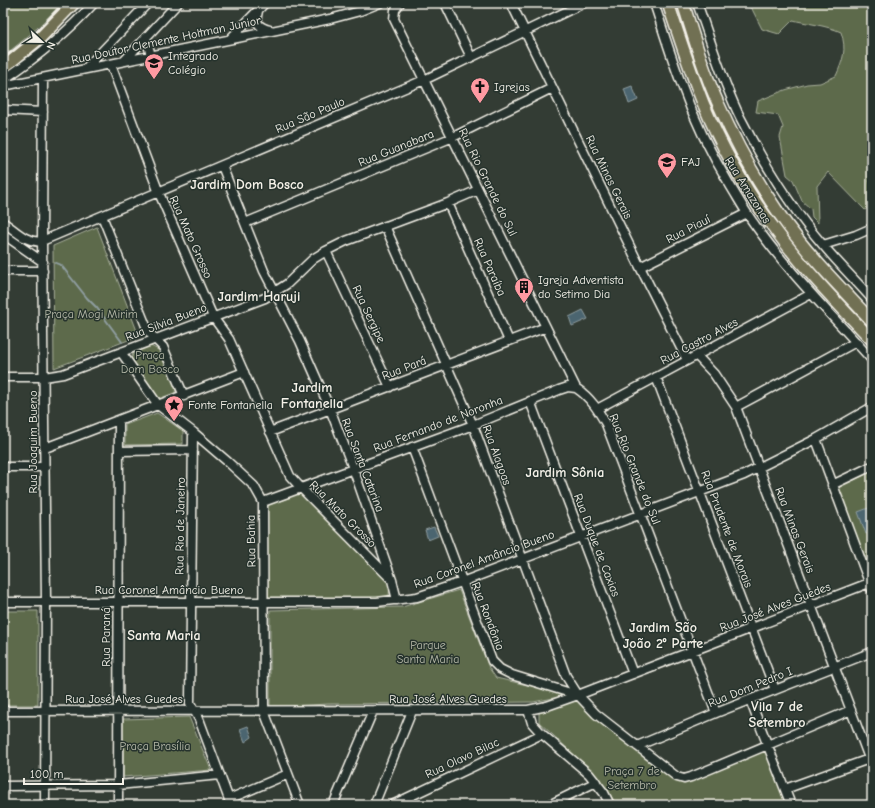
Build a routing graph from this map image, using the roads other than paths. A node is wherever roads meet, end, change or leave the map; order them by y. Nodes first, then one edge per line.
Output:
1 (74, 3) edge
2 (94, 3) edge
3 (148, 3) edge
4 (178, 3) edge
5 (265, 3) edge
6 (380, 3) edge
7 (400, 3) edge
8 (445, 3) edge
9 (511, 3) edge
10 (654, 3) edge
11 (668, 3) edge
12 (683, 3) edge
13 (697, 3) edge
14 (581, 4) edge
15 (258, 11) junction
16 (273, 30) junction
17 (525, 31) junction
18 (146, 37) junction
19 (230, 39) junction
20 (151, 56) junction
21 (471, 57) junction
22 (124, 61) junction
23 (111, 65) junction
24 (3, 68) edge
25 (86, 68) junction
26 (43, 78) junction
27 (3, 80) edge
28 (424, 80) junction
29 (3, 86) edge
30 (552, 88) junction
31 (3, 110) edge
32 (43, 112) junction
33 (452, 138) junction
34 (222, 166) junction
35 (478, 190) junction
36 (159, 193) junction
37 (448, 203) junction
38 (747, 213) junction
39 (102, 216) junction
40 (3, 222) edge
41 (245, 223) junction
42 (385, 226) junction
43 (872, 228) edge
44 (3, 234) edge
45 (42, 241) junction
46 (823, 245) junction
47 (326, 251) junction
48 (42, 266) junction
49 (640, 267) junction
50 (3, 271) edge
51 (275, 291) junction
52 (811, 294) junction
53 (872, 299) edge
54 (213, 318) junction
55 (872, 321) edge
56 (546, 327) junction
57 (155, 340) junction
58 (872, 340) edge
59 (509, 341) junction
60 (856, 342) junction
61 (121, 352) junction
62 (697, 356) junction
63 (687, 360) junction
64 (872, 360) edge
65 (447, 365) junction
66 (244, 372) junction
67 (3, 377) edge
68 (44, 377) junction
69 (656, 377) junction
70 (390, 387) junction
71 (576, 388) junction
72 (184, 396) junction
73 (530, 401) junction
74 (158, 406) junction
75 (736, 407) junction
76 (872, 407) edge
77 (597, 409) junction
78 (330, 410) junction
79 (119, 420) junction
80 (473, 425) junction
81 (193, 432) junction
82 (270, 432) junction
83 (816, 439) junction
84 (412, 447) junction
85 (45, 448) junction
86 (193, 450) junction
87 (119, 451) junction
88 (872, 466) edge
89 (3, 467) edge
90 (45, 467) junction
91 (758, 467) junction
92 (353, 468) junction
93 (832, 485) junction
94 (301, 488) junction
95 (700, 491) junction
96 (263, 502) junction
97 (640, 514) junction
98 (581, 536) junction
99 (522, 559) junction
100 (392, 580) junction
101 (462, 582) junction
102 (871, 586) edge
103 (397, 600) junction
104 (46, 601) junction
105 (3, 602) edge
106 (191, 602) junction
107 (264, 602) junction
108 (118, 603) junction
109 (810, 606) junction
110 (751, 628) junction
111 (692, 651) junction
112 (872, 652) edge
113 (834, 667) junction
114 (633, 674) junction
115 (775, 690) junction
116 (577, 695) junction
117 (750, 700) junction
118 (528, 710) junction
119 (851, 710) junction
120 (3, 711) edge
121 (46, 711) junction
122 (118, 711) junction
123 (194, 711) junction
124 (264, 711) junction
125 (373, 711) junction
126 (412, 711) junction
127 (716, 713) junction
128 (542, 734) junction
129 (768, 745) junction
130 (638, 746) junction
131 (871, 763) edge
132 (288, 774) junction
133 (220, 776) junction
134 (596, 782) junction
135 (118, 785) junction
136 (3, 786) edge
137 (45, 786) junction
138 (785, 789) junction
139 (230, 802) edge
140 (45, 805) edge
141 (118, 805) edge
142 (300, 805) edge
143 (333, 805) edge
144 (374, 805) edge
145 (392, 805) edge
146 (549, 805) edge
147 (610, 805) edge
148 (791, 805) edge

1 - 24 main road
2 - 27 street
3 - 25 street
4 - 18 street
5 - 15 street
6 - 16 street, Rua Doutor Clemente Holtman Junior
7 - 28 street, Rua Rio Grande do Sul
8 - 21 street
9 - 17 street, Rua Minas Gerais
10 - 38 street, Rua Amazonas
11 - 58 main road
12 - 55 main road
13 - 46 street
14 - 17 street, Rua São Paulo
15 - 16 street
15 - 19 street
16 - 19 street, Rua Doutor Clemente Holtman Junior
17 - 21 street, Rua São Paulo
17 - 30 street, Rua Minas Gerais
18 - 20 street
18 - 22 street
19 - 20 street, Rua Doutor Clemente Holtman Junior
20 - 22 street, Rua Doutor Clemente Holtman Junior
21 - 28 street, Rua São Paulo
22 - 23 street, Rua Doutor Clemente Holtman Junior
23 - 25 street, Rua Doutor Clemente Holtman Junior
23 - 36 street, Rua Mato Grosso
25 - 26 street, Rua Doutor Clemente Holtman Junior
26 - 29 street, Rua Doutor Clemente Holtman Junior
26 - 32 street, Rua Joaquim Bueno
28 - 33 street, Rua Rio Grande do Sul
28 - 34 street, Rua São Paulo
30 - 33 street, Rua Guanabara
30 - 49 street, Rua Minas Gerais
31 - 32 street
32 - 45 street, Rua Joaquim Bueno
33 - 35 street, Rua Rio Grande do Sul
33 - 41 street, Rua Guanabara
34 - 36 street, Rua São Paulo
34 - 41 street, Rua Santa Catarina
35 - 37 street, Rua Silvia Bueno
35 - 56 street, Rua Rio Grande do Sul
36 - 39 street, Rua São Paulo
36 - 54 street, Rua Mato Grosso
37 - 42 street, Rua Silvia Bueno
37 - 59 street, Rua Paraíba
38 - 49 street, Rua Piauí
38 - 52 street, Rua Amazonas
39 - 45 street, Rua São Paulo
39 - 57 street
40 - 45 street
41 - 51 street, Rua Santa Catarina
42 - 47 street, Rua Silvia Bueno
42 - 65 street, Rua Alagoas
43 - 46 street
44 - 48 street
45 - 48 street, Rua Joaquim Bueno
46 - 53 street
47 - 51 street, Rua Silvia Bueno
47 - 70 street, Rua Sergipe
48 - 50 street
48 - 68 street, Rua Joaquim Bueno
49 - 63 street, Rua Minas Gerais
51 - 54 street, Rua Silvia Bueno
51 - 78 street, Rua Santa Catarina
52 - 60 street, Rua Amazonas
52 - 62 street, Rua Castro Alves
54 - 57 street, Rua Silvia Bueno
54 - 66 street, Rua Mato Grosso
56 - 59 street, Rua Pará
56 - 71 street, Rua Rio Grande do Sul
57 - 61 street, Rua Silvia Bueno
57 - 72 street
59 - 65 street, Rua Pará
60 - 64 street, Rua Amazonas
60 - 75 street
61 - 68 street, Rua Silvia Bueno
61 - 74 street, Rua Bahia
62 - 63 street, Rua Castro Alves
62 - 75 street, Rua Minas Gerais
63 - 69 street, Rua Castro Alves
65 - 70 street, Rua Pará
65 - 80 street, Rua Alagoas
66 - 72 street
66 - 82 street, Rua Mato Grosso
67 - 68 street, Rua Silvia Bueno
68 - 85 street, Rua Joaquim Bueno
69 - 77 street, Rua Castro Alves
69 - 95 street, Rua Prudente de Morais
70 - 78 street, Rua Pará
71 - 73 street, Rua Fernando de Noronha
71 - 77 street, Rua Rio Grande do Sul
72 - 74 street
73 - 80 street, Rua Fernando de Noronha
73 - 98 street, Rua Duque de Caxias
74 - 79 street
74 - 81 street, Rua Bahia
75 - 91 street, Rua Minas Gerais
76 - 83 street, Rua Coronel Amâncio Bueno
77 - 97 street, Rua Rio Grande do Sul
78 - 82 street, Rua Pará
78 - 92 street, Rua Santa Catarina
79 - 85 street
79 - 87 street, Rua Paraná
80 - 84 street, Rua Fernando de Noronha
80 - 99 street, Rua Alagoas
81 - 86 street, Rua Rio de Janeiro
81 - 96 street, Rua Bahia
82 - 94 street, Rua Mato Grosso
83 - 91 street, Rua Coronel Amâncio Bueno
83 - 93 street
84 - 92 street, Rua Fernando de Noronha
84 - 101 street, Rua Rondônia
85 - 90 street, Rua Joaquim Bueno
86 - 87 street
86 - 106 street, Rua Rio de Janeiro
87 - 108 street, Rua Paraná
88 - 93 street
89 - 90 street
90 - 104 street, Rua Joaquim Bueno
91 - 95 street, Rua Coronel Amâncio Bueno
91 - 109 street, Rua Minas Gerais
92 - 94 street, Rua Fernando de Noronha
92 - 100 street, Rua Santa Catarina
93 - 102 street
94 - 96 street, Rua Fernando de Noronha
94 - 100 street, Rua Mato Grosso
95 - 97 street, Rua Coronel Amâncio Bueno
95 - 110 street, Rua Prudente de Morais
96 - 107 street, Rua Bahia
97 - 98 street, Rua Coronel Amâncio Bueno
97 - 111 street, Rua Rio Grande do Sul
98 - 99 street, Rua Coronel Amâncio Bueno
98 - 114 street, Rua Duque de Caxias
99 - 101 street, Rua Coronel Amâncio Bueno
99 - 116 street, Rua Alagoas
100 - 103 street, Rua Santa Catarina
101 - 103 street, Rua Coronel Amâncio Bueno
101 - 116 street, Rua Rondônia
102 - 109 street, Rua José Alves Guedes
103 - 107 street, Rua Coronel Amâncio Bueno
104 - 105 street, Rua Coronel Amâncio Bueno
104 - 108 street, Rua Coronel Amâncio Bueno
104 - 121 street, Rua Joaquim Bueno
106 - 107 street, Rua Coronel Amâncio Bueno
106 - 108 street, Rua Coronel Amâncio Bueno
106 - 123 street, Rua Rio de Janeiro
107 - 124 street, Rua Bahia
108 - 122 street, Rua Paraná
109 - 110 street, Rua José Alves Guedes
109 - 113 street, Rua Minas Gerais
110 - 111 street, Rua José Alves Guedes
110 - 115 street, Rua Prudente de Morais
111 - 114 street, Rua José Alves Guedes
111 - 127 street, Rua Rio Grande do Sul
112 - 113 street, Rua Dom Pedro I
113 - 115 street, Rua Dom Pedro I
113 - 119 street, Rua Minas Gerais
114 - 116 street, Rua José Alves Guedes
115 - 117 street, Rua Dom Pedro I
116 - 118 street, Rua José Alves Guedes
116 - 130 street, Rua Alagoas
117 - 127 street, Rua Dom Pedro I
117 - 129 street
118 - 126 street, Rua José Alves Guedes
118 - 128 street
119 - 129 street
119 - 131 street, Rua Minas Gerais
120 - 121 street, Rua José Alves Guedes
121 - 122 street, Rua José Alves Guedes
121 - 137 street, Rua Joaquim Bueno
122 - 123 street, Rua José Alves Guedes
122 - 135 street, Rua Paraná
123 - 124 street, Rua José Alves Guedes
123 - 133 street, Rua Rio de Janeiro
124 - 125 street, Rua José Alves Guedes
124 - 132 street, Rua Bahia
125 - 126 street, Rua José Alves Guedes
125 - 143 street
126 - 144 street
127 - 130 street, Rua Dom Pedro I
128 - 134 street
128 - 145 street, Rua Olavo Bilac
129 - 130 street, Rua Alagoas
129 - 138 street
131 - 138 street
132 - 139 street
132 - 142 street, Rua Bahia
133 - 135 street
133 - 139 street, Rua Rio de Janeiro
134 - 146 street
134 - 147 street
135 - 137 street
135 - 141 street, Rua Paraná
136 - 137 street
137 - 140 street, Rua Joaquim Bueno
138 - 148 street

